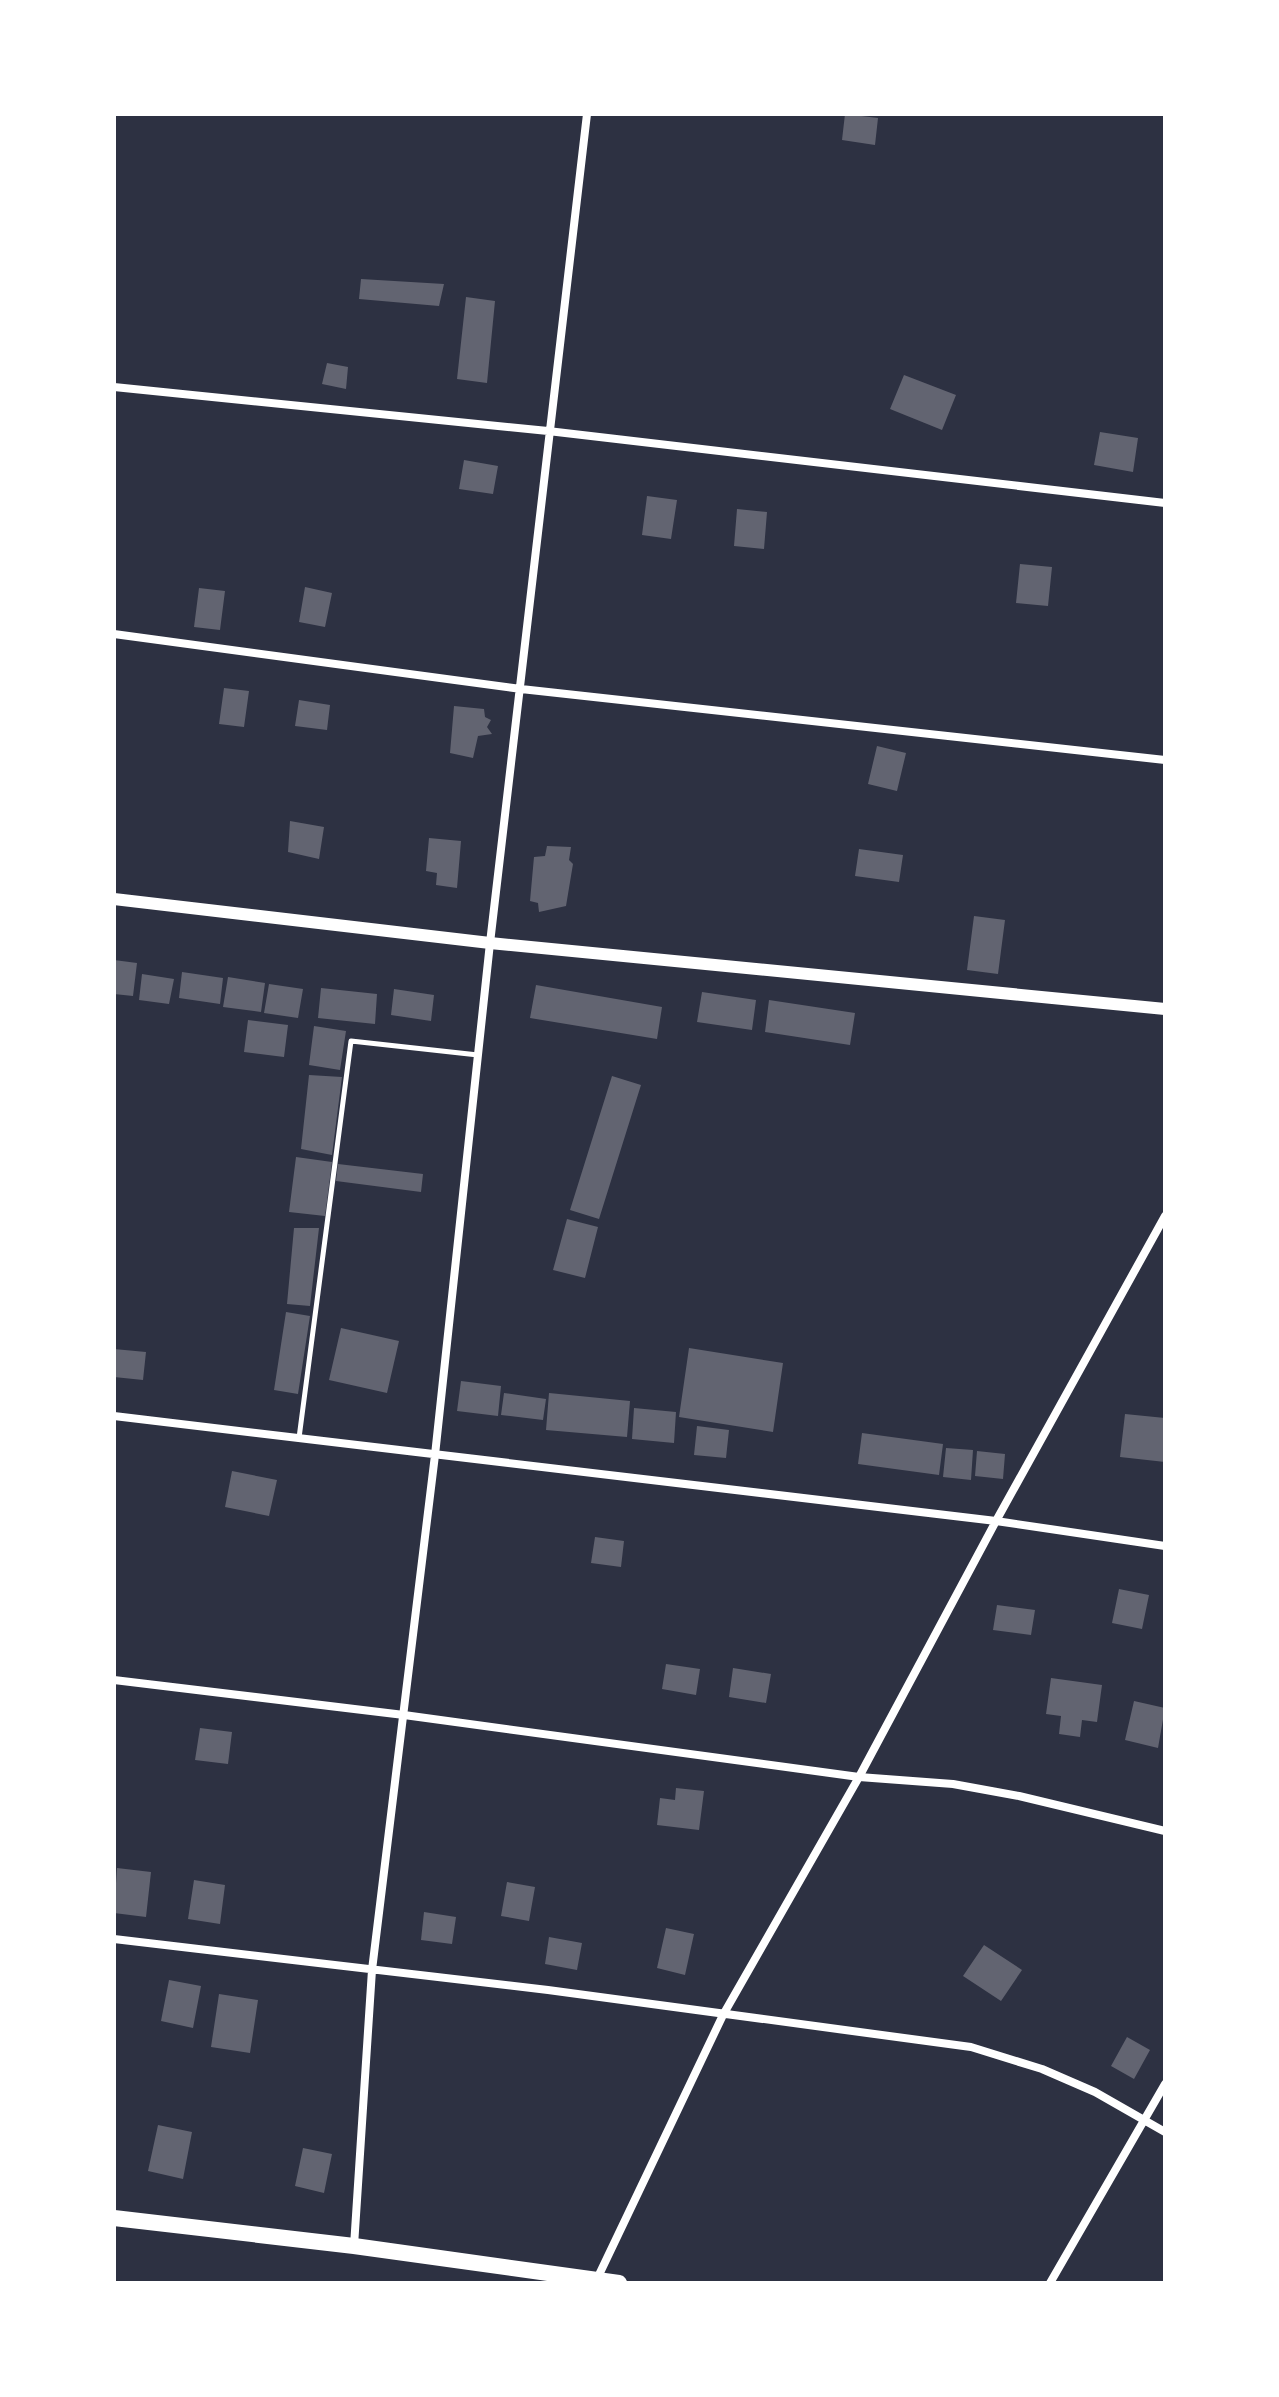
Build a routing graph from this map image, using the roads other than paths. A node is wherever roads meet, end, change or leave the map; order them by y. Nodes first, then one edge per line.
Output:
1 (587, 114) edge
2 (114, 387) edge
3 (548, 431) junction
4 (1165, 503) edge
5 (114, 634) edge
6 (521, 689) junction
7 (1165, 760) edge
8 (114, 899) edge
9 (490, 943) junction
10 (1165, 1009) edge
11 (478, 1055) junction
12 (1165, 1216) edge
13 (114, 1416) edge
14 (299, 1438) junction
15 (435, 1455) junction
16 (996, 1521) junction
17 (1165, 1546) edge
18 (114, 1680) edge
19 (404, 1715) junction
20 (859, 1777) junction
21 (1165, 1831) edge
22 (114, 1939) edge
23 (372, 1970) junction
24 (723, 2015) junction
25 (1165, 2084) edge
26 (1146, 2119) junction
27 (1165, 2132) edge
28 (114, 2218) edge
29 (354, 2246) junction
30 (569, 2280) edge
31 (596, 2280) junction
32 (619, 2283) edge
33 (1050, 2283) edge

1 - 3 street
2 - 3 street
3 - 4 street
3 - 6 street
5 - 6 street
6 - 7 street
6 - 9 street
8 - 9 street
9 - 10 street
9 - 11 street
11 - 14 lane
11 - 15 street
12 - 16 street
13 - 14 street
14 - 15 street
15 - 16 street
15 - 19 street
16 - 17 street
16 - 20 street
18 - 19 street
19 - 20 street
19 - 23 street
20 - 21 street
20 - 24 street
22 - 23 street
23 - 24 street
23 - 29 street
24 - 26 street
24 - 31 street
25 - 26 street
26 - 27 street
26 - 33 street
28 - 29 main road
29 - 30 main road
30 - 31 main road
31 - 32 main road

